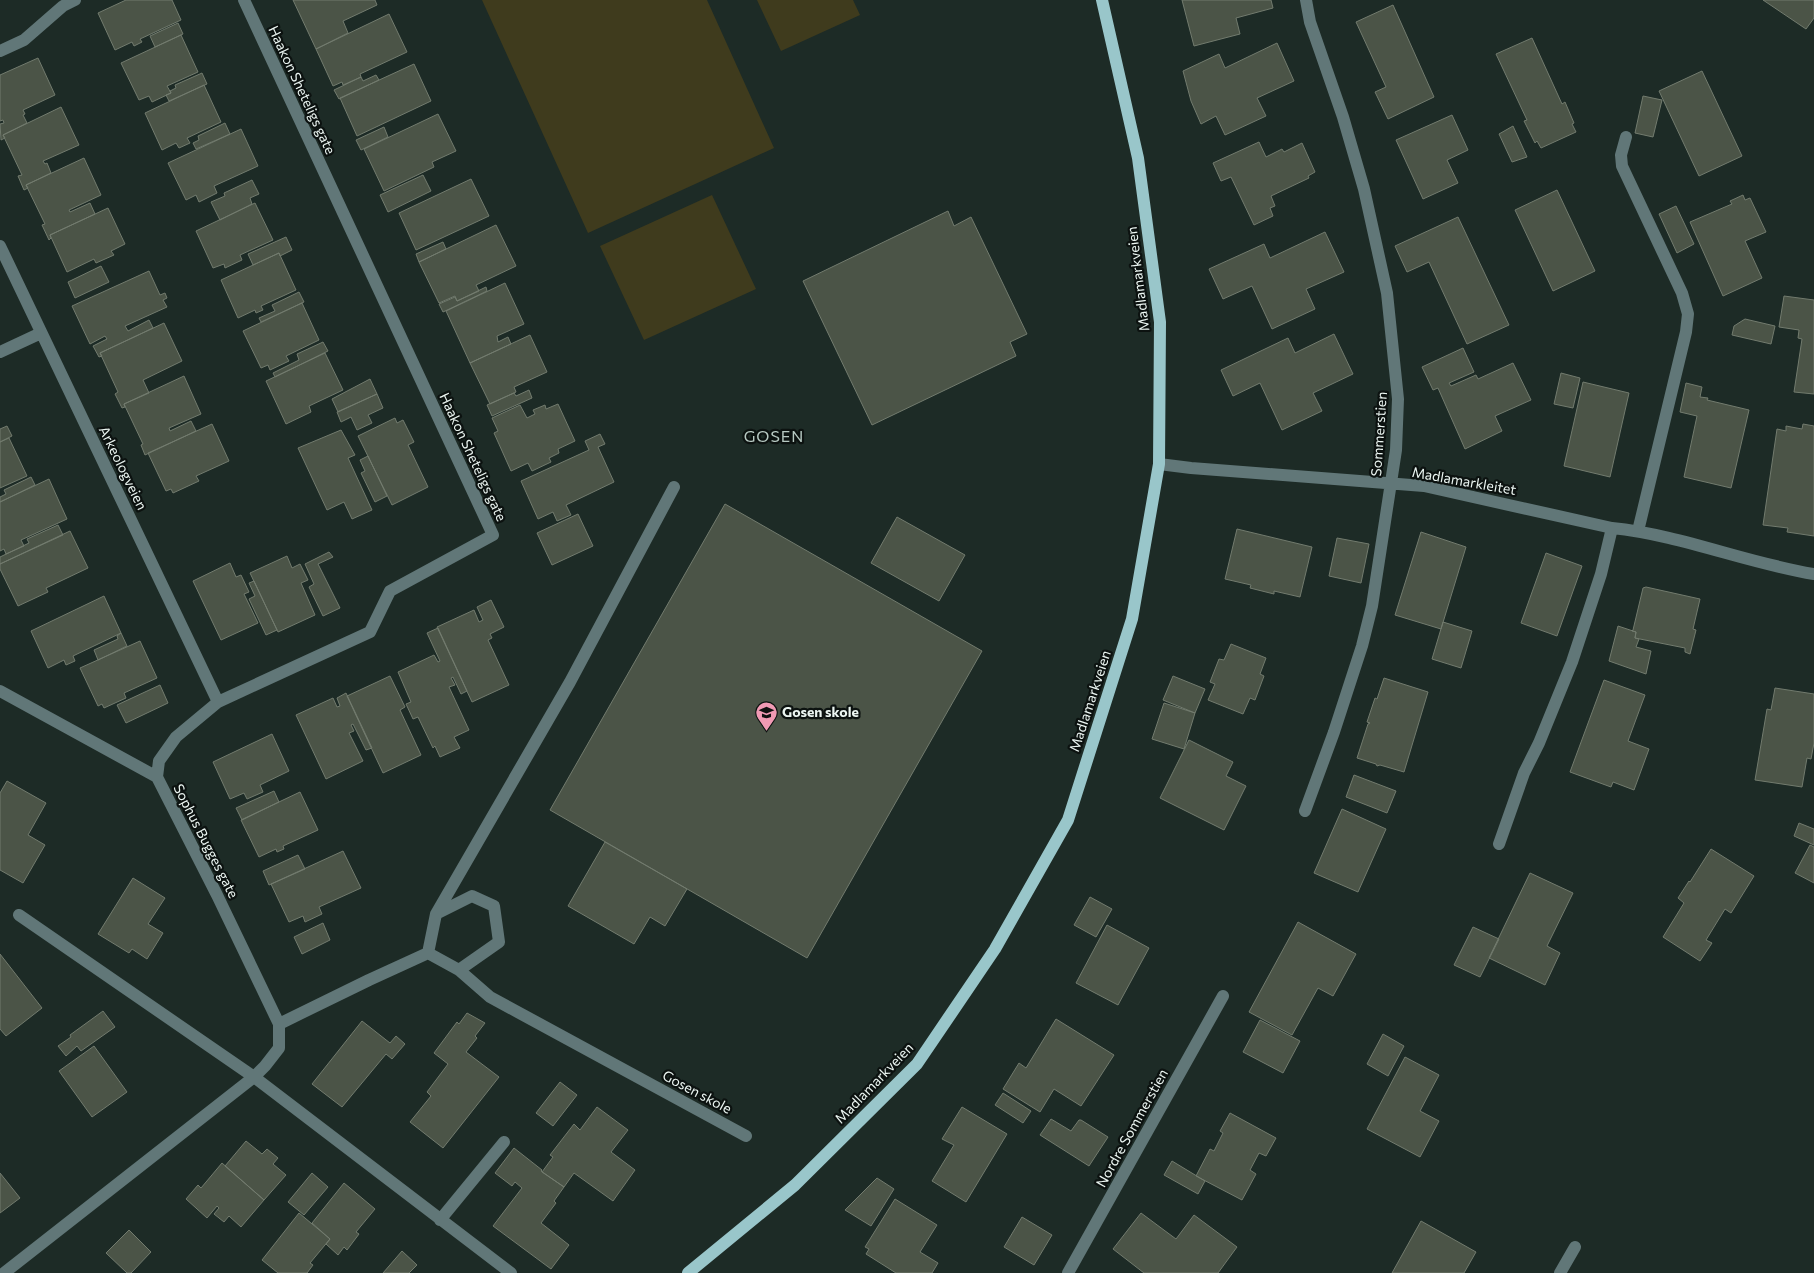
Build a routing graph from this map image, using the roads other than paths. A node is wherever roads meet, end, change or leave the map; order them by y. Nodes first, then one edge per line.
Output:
1 (75, 0) edge
2 (244, 0) edge
3 (1306, 0) edge
4 (1102, 1) edge
5 (0, 51) edge
6 (1626, 137) dead end
7 (0, 246) edge
8 (42, 333) junction
9 (0, 352) edge
10 (1158, 464) junction
11 (1390, 485) junction
12 (674, 487) dead end
13 (1612, 528) junction
14 (1638, 530) junction
15 (1814, 574) edge
16 (0, 691) edge
17 (218, 702) junction
18 (157, 777) junction
19 (1305, 811) dead end
20 (1499, 844) dead end
21 (436, 914) junction
22 (19, 915) dead end
23 (428, 953) junction
24 (458, 970) junction
25 (1223, 996) dead end
26 (279, 1024) junction
27 (254, 1077) junction
28 (746, 1136) dead end
29 (504, 1142) dead end
30 (440, 1220) junction
31 (1575, 1247) dead end
32 (4, 1273) edge
33 (511, 1273) edge
34 (688, 1273) edge
35 (1068, 1273) edge
36 (1560, 1273) edge

1 - 5 street
2 - 17 street, Haakon Sheteligs gate
3 - 11 street, Sommerstien
4 - 10 main road, Madlamarkveien
6 - 14 street
7 - 8 street, Arkeologveien
8 - 9 street
8 - 17 street, Arkeologveien
10 - 11 street, Madlamarkleitet
10 - 34 main road, Madlamarkveien
11 - 13 street, Madlamarkleitet
11 - 19 street, Sommerstien
12 - 21 street
13 - 14 street, Madlamarkleitet
13 - 20 street
14 - 15 street, Madlamarkleitet
16 - 18 street, Sophus Bugges gate
17 - 18 street, Haakon Sheteligs gate
18 - 26 street, Sophus Bugges gate
21 - 23 street
21 - 24 street
22 - 27 street
23 - 24 street, Gosen skole
23 - 26 street
24 - 28 street, Gosen skole
25 - 35 street, Nordre Sommerstien
26 - 27 street, Sophus Bugges gate
27 - 30 street
27 - 32 street, Sophus Bugges gate
29 - 30 street
30 - 33 street
31 - 36 street

